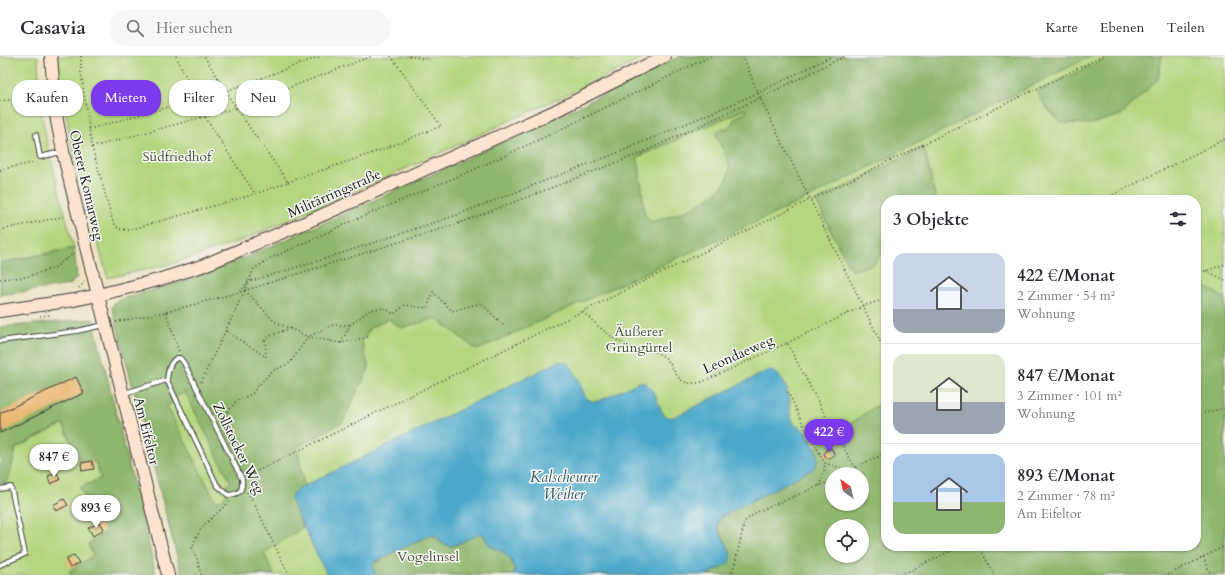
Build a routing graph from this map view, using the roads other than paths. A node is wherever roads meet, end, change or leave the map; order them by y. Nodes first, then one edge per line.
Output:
1 (51, 56) edge
2 (665, 56) edge
3 (36, 136) dead end
4 (63, 152) junction
5 (98, 295) junction
6 (0, 310) edge
7 (110, 324) junction
8 (0, 341) edge
9 (167, 380) junction
10 (123, 394) junction
11 (0, 489) edge
12 (0, 565) edge
13 (168, 575) edge

1 - 4 main road, Oberer Komarweg
2 - 5 main road, Militärringstraße
3 - 4 lane
4 - 5 main road, Oberer Komarweg
5 - 6 main road, Militärringstraße
5 - 7 main road, Am Eifeltor
7 - 8 lane
7 - 10 main road, Am Eifeltor
9 - 9 lane, Zollstocker Weg
9 - 10 lane
10 - 13 main road, Am Eifeltor
11 - 12 lane

